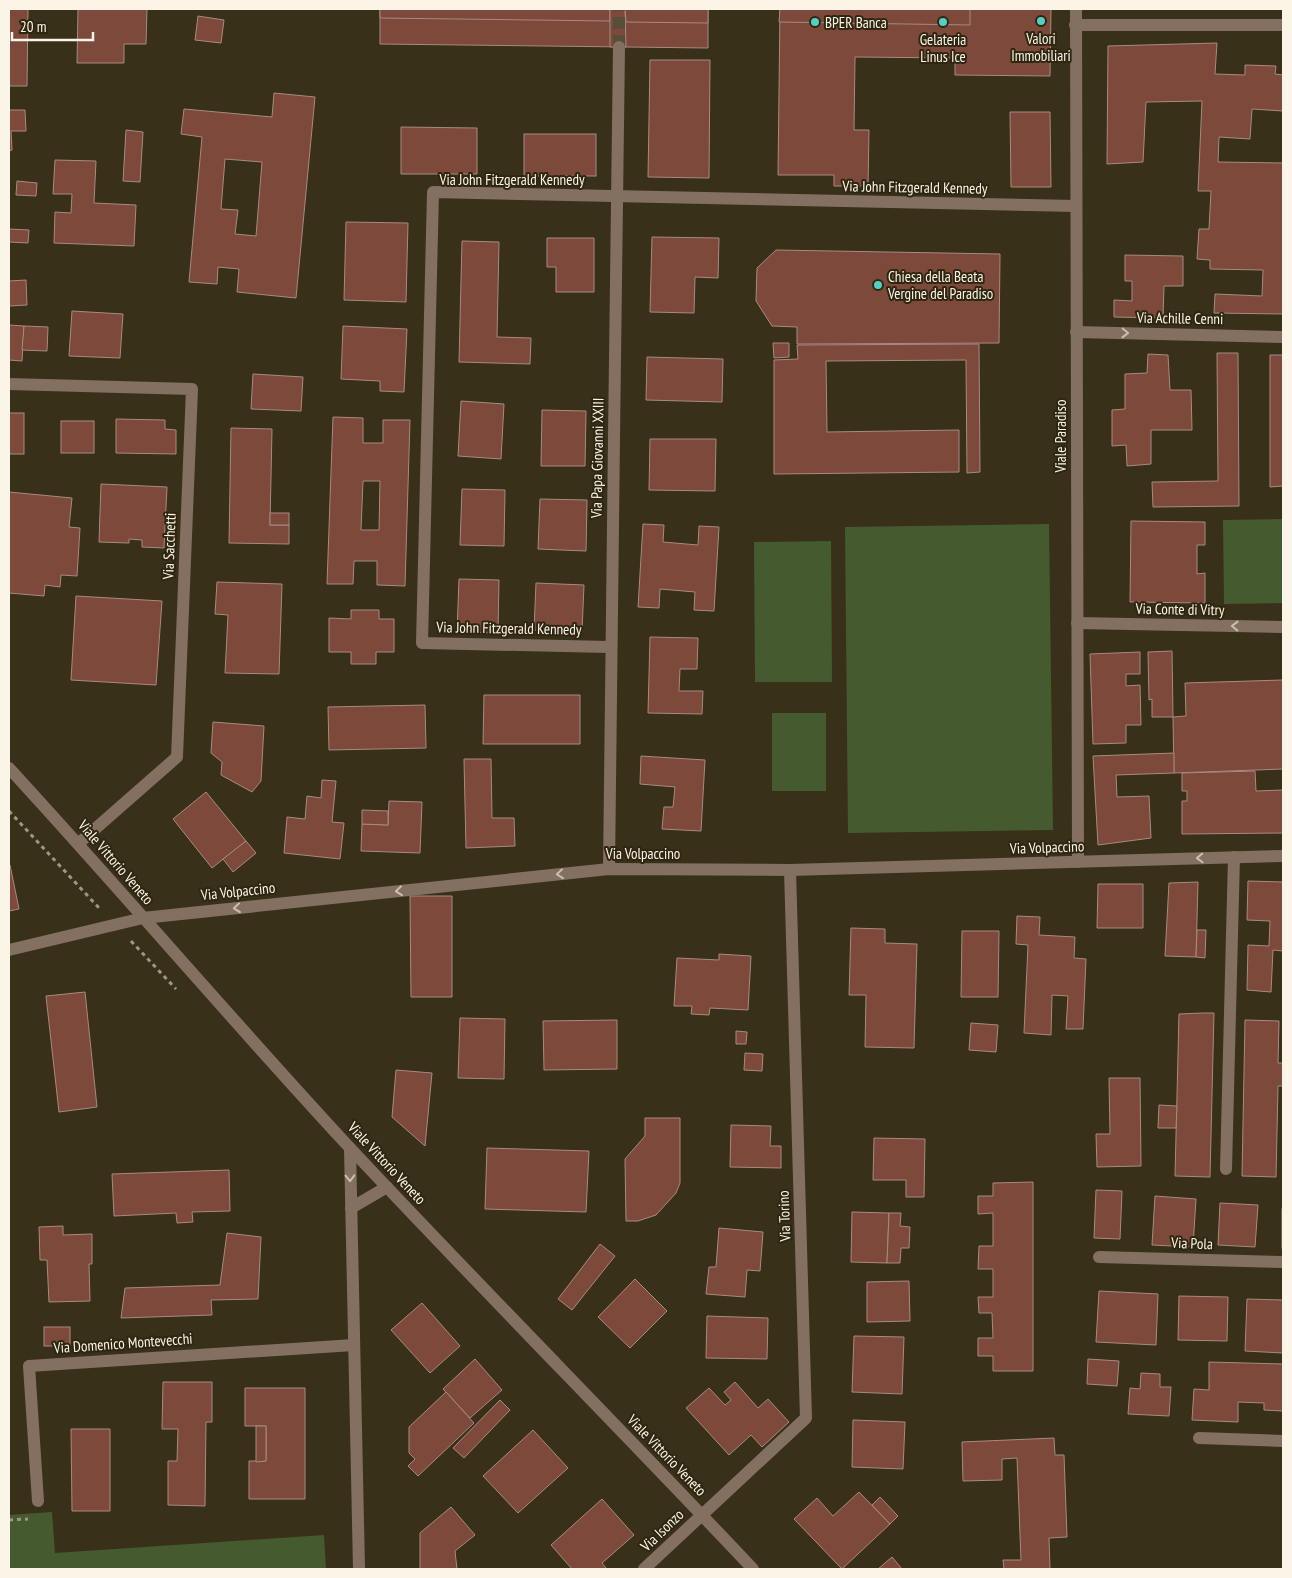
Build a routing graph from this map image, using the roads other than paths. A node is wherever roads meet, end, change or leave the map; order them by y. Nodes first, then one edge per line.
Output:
1 (1076, 9) edge
2 (1075, 25) junction
3 (1283, 25) edge
4 (618, 47) tunnel mouth
5 (618, 196) junction
6 (1076, 206) junction
7 (1076, 332) junction
8 (1283, 337) edge
9 (9, 384) edge
10 (1077, 623) junction
11 (1283, 627) edge
12 (609, 647) junction
13 (9, 768) edge
14 (79, 844) junction
15 (1283, 856) edge
16 (1234, 857) junction
17 (1078, 862) junction
18 (609, 869) junction
19 (790, 870) junction
20 (143, 918) junction
21 (9, 950) edge
22 (350, 1148) junction
23 (1226, 1169) dead end
24 (387, 1187) junction
25 (351, 1208) junction
26 (1099, 1257) dead end
27 (1283, 1262) edge
28 (354, 1344) junction
29 (1199, 1438) dead end
30 (1283, 1441) edge
31 (38, 1501) dead end
32 (702, 1514) junction
33 (359, 1569) edge
34 (644, 1569) edge
35 (753, 1569) edge

1 - 2 street, Viale Paradiso
2 - 3 street
2 - 6 street, Viale Paradiso
4 - 5 street, Via Papa Giovanni XXIII
5 - 6 street, Via John Fitzgerald Kennedy
5 - 12 street, Via Papa Giovanni XXIII
5 - 12 street, Via John Fitzgerald Kennedy
6 - 7 street, Viale Paradiso
7 -> 8 street, Via Achille Cenni
7 - 10 street, Viale Paradiso
9 - 14 street, Via Sacchetti
11 -> 10 street, Via Conte di Vitry
10 - 17 street, Viale Paradiso
12 - 18 street, Via Papa Giovanni XXIII
13 - 14 street, Viale Vittorio Veneto
14 - 20 street, Viale Vittorio Veneto
15 - 16 street, Via Volpaccino
16 -> 17 street, Via Volpaccino
16 - 23 street
17 - 19 street, Via Volpaccino
18 - 19 street, Via Volpaccino
18 -> 20 street, Via Volpaccino
19 - 32 street, Via Torino
20 - 21 street, Via Volpaccino
20 - 22 street, Viale Vittorio Veneto
22 - 24 street, Viale Vittorio Veneto
22 -> 25 street
24 - 25 street
24 - 32 street, Viale Vittorio Veneto
25 - 28 street
26 - 27 street, Via Pola
28 - 31 street, Via Domenico Montevecchi
28 - 33 street
29 - 30 street
32 - 34 street, Via Isonzo
32 - 35 street, Viale Vittorio Veneto

